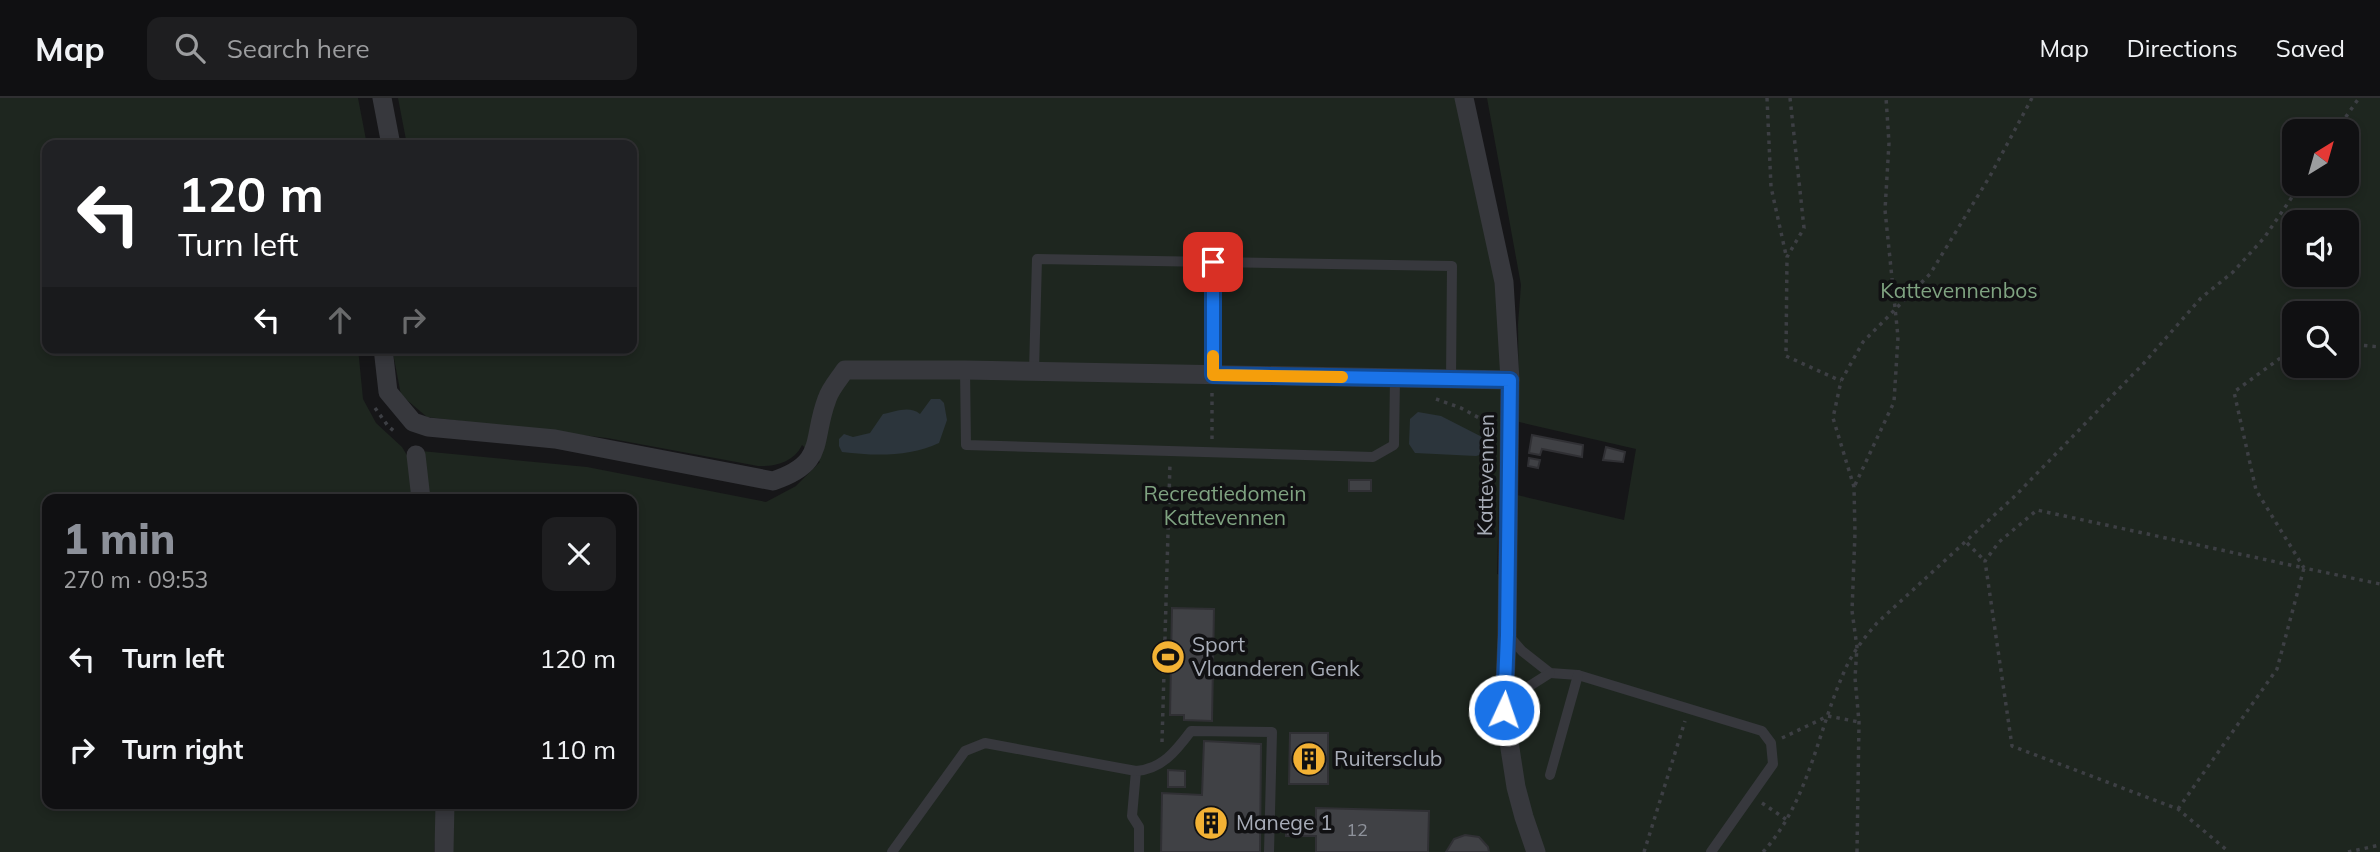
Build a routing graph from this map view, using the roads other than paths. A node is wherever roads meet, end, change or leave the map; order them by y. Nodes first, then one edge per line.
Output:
1 (382, 98) edge
2 (1464, 98) edge
3 (390, 140) edge
4 (1213, 262) junction
5 (384, 354) edge
6 (965, 369) junction
7 (1034, 371) junction
8 (1213, 375) junction
9 (1395, 378) junction
10 (1451, 379) junction
11 (1510, 380) junction
12 (416, 455) dead end
13 (420, 494) edge
14 (1507, 635) junction
15 (1550, 673) junction
16 (1578, 675) junction
17 (1504, 710) junction
18 (1136, 771) junction
19 (1550, 775) dead end
20 (445, 809) edge
21 (444, 852) edge
22 (892, 852) edge
23 (1139, 852) edge
24 (1269, 852) edge
25 (1536, 852) edge
26 (1711, 852) edge

1 - 3 street
2 - 11 street, Kattevennen
4 - 7 lane
4 - 8 lane
4 - 10 lane
5 - 6 street
6 - 7 street
6 - 9 lane
7 - 8 street
8 - 9 street
9 - 10 street
10 - 11 street
11 - 14 street, Kattevennen
12 - 13 street
14 - 15 lane
14 - 17 street, Kattevennen
15 - 16 lane
15 - 17 lane
16 - 19 lane
16 - 26 lane
17 - 25 street, Kattevennen
18 - 22 lane
18 - 23 lane
18 - 24 lane
20 - 21 street

